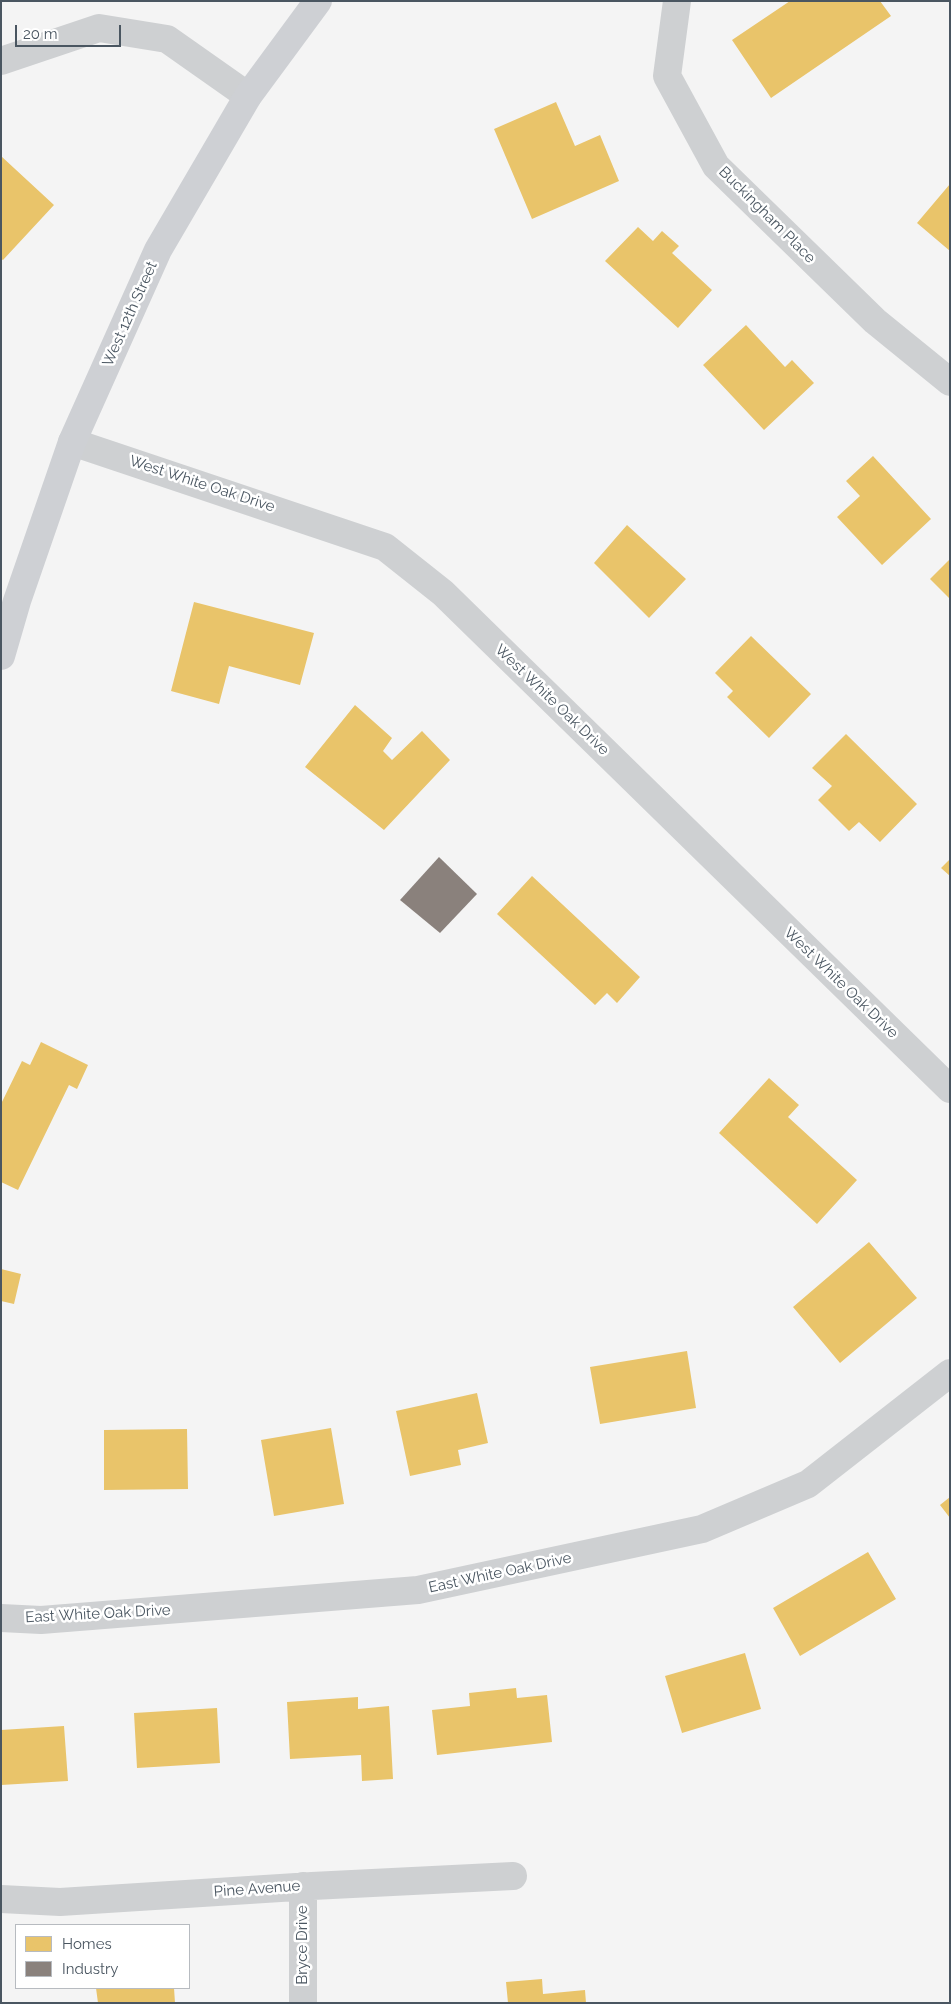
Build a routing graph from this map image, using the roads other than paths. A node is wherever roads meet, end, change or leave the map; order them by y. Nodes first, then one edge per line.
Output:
1 (318, 1) edge
2 (677, 1) edge
3 (1, 61) edge
4 (248, 96) junction
5 (950, 382) edge
6 (72, 442) junction
7 (1, 656) edge
8 (950, 1089) edge
9 (950, 1373) edge
10 (1, 1618) edge
11 (513, 1876) dead end
12 (303, 1886) junction
13 (1, 1899) edge
14 (303, 2003) edge

1 - 4 main road, West 12th Street
2 - 5 street, Buckingham Place
3 - 4 street
4 - 6 main road, West 12th Street
6 - 7 main road, West 12th Street
6 - 8 street, West White Oak Drive
9 - 10 street, East White Oak Drive
11 - 12 street, Pine Avenue
12 - 13 street, Pine Avenue
12 - 14 street, Bryce Drive

